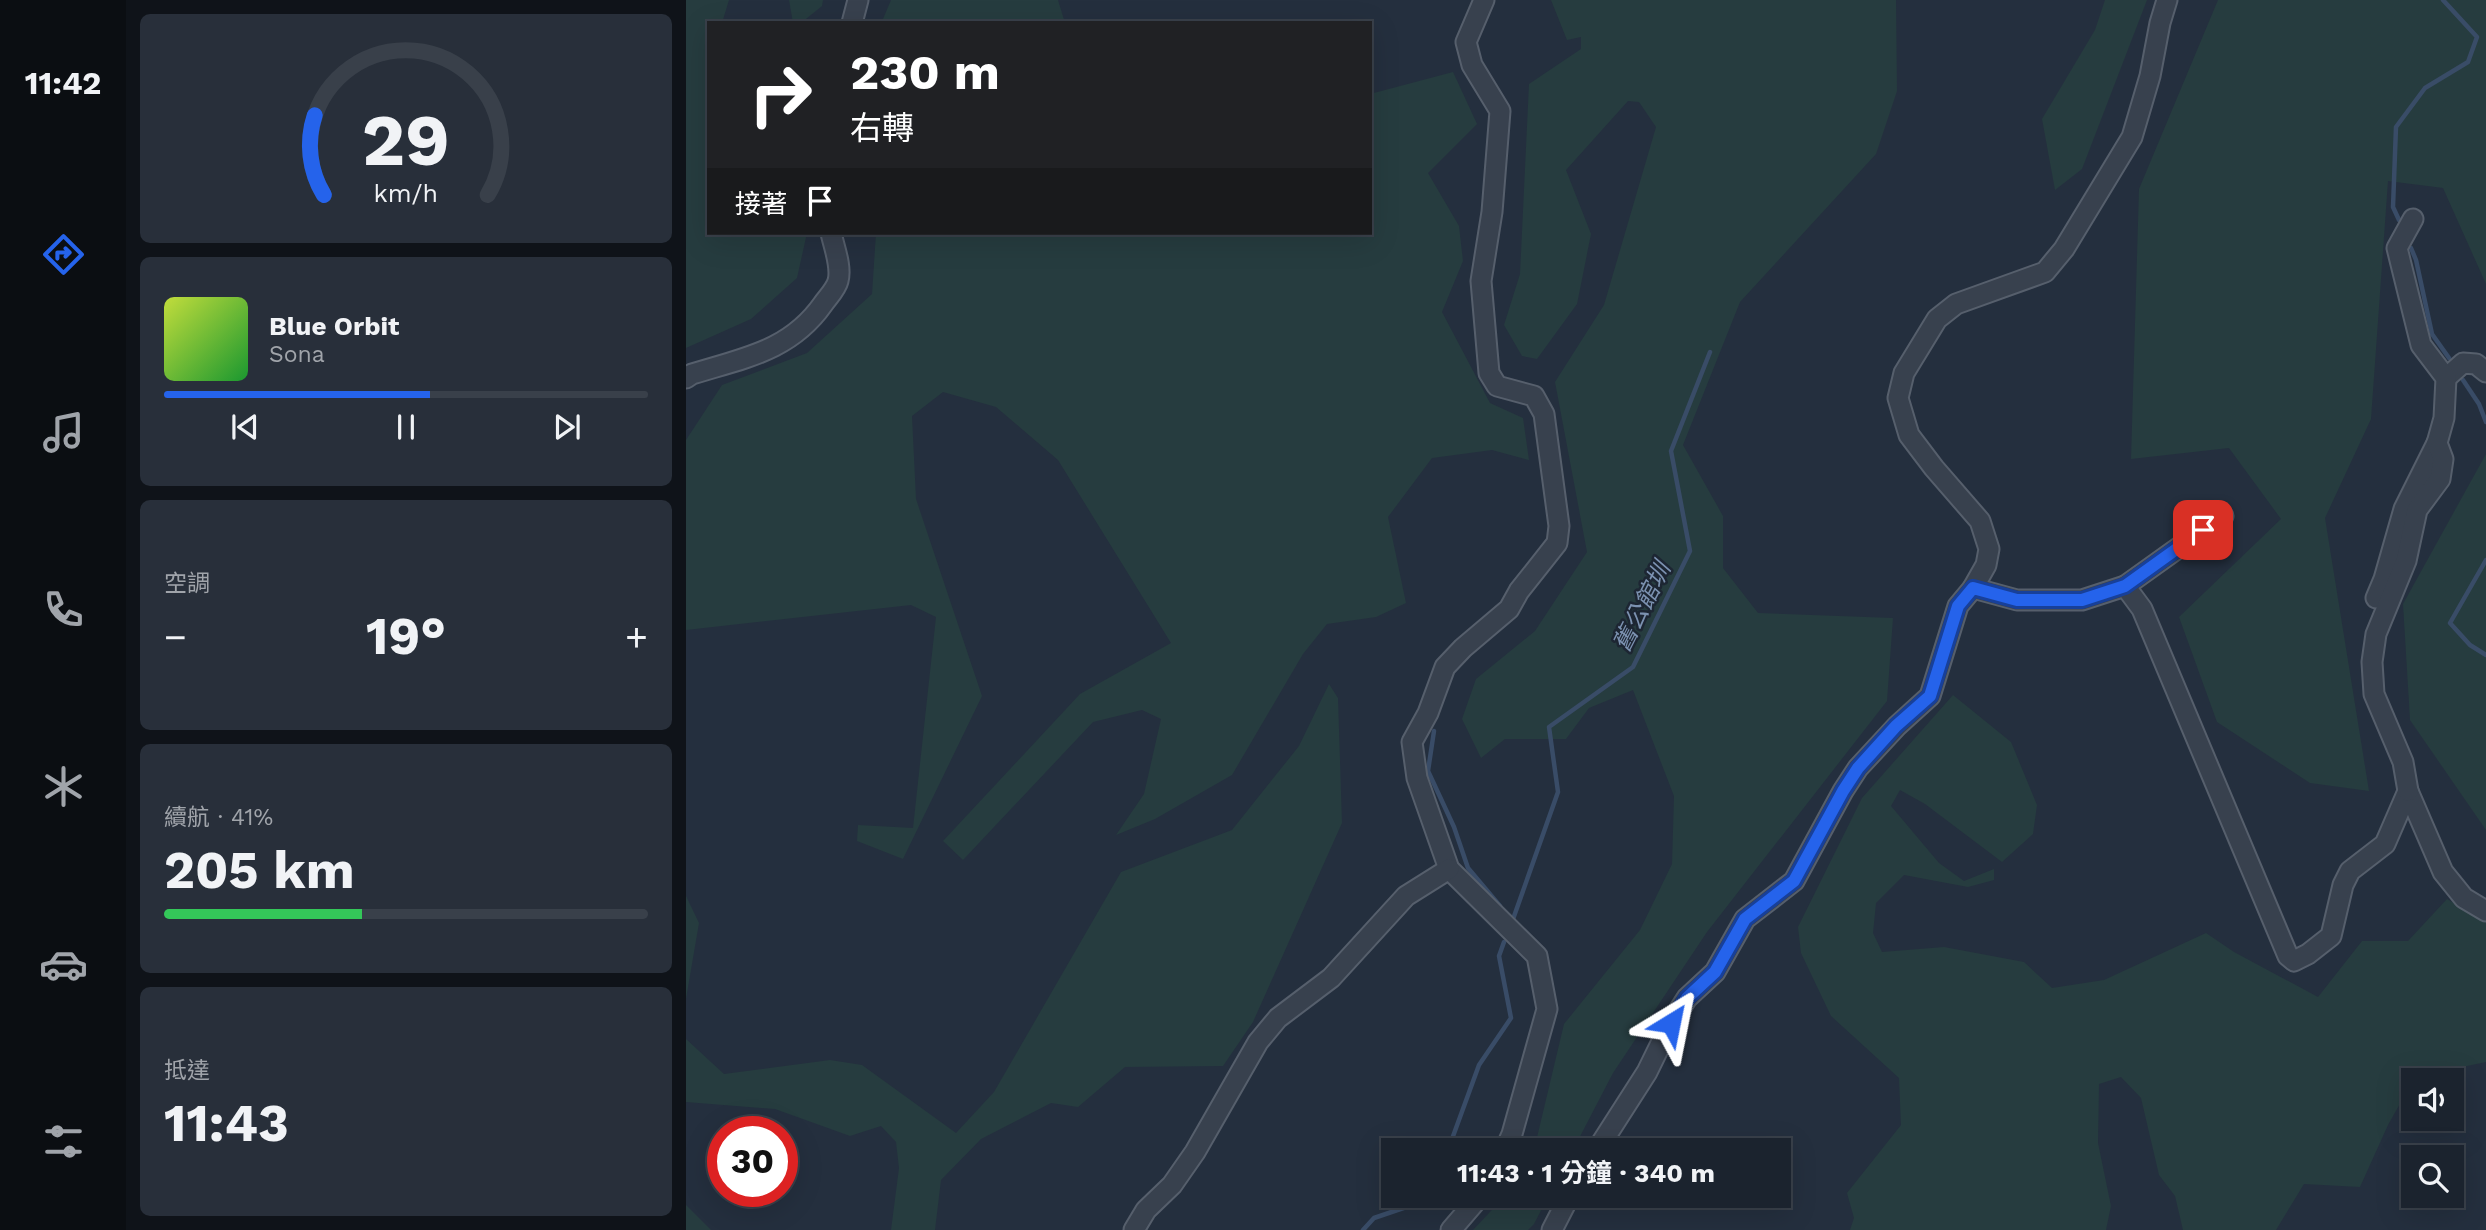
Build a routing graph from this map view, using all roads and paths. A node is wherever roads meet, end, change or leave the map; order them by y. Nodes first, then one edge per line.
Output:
1 (858, 0) edge
2 (1484, 0) edge
3 (2167, 0) edge
4 (853, 21) edge
5 (2413, 219) dead end
6 (831, 235) edge
7 (2486, 372) edge
8 (686, 378) edge
9 (2446, 379) junction
10 (2223, 516) dead end
11 (2125, 586) junction
12 (1973, 588) junction
13 (2409, 791) junction
14 (1449, 869) junction
15 (2486, 911) edge
16 (1510, 1138) edge
17 (1605, 1138) edge
18 (1470, 1208) edge
19 (1563, 1208) edge
20 (1134, 1230) edge
21 (1451, 1230) edge
22 (1552, 1230) edge

1 - 4 street
2 - 14 street
3 - 12 street
5 - 9 street
6 - 8 street
7 - 9 street
9 - 13 street
10 - 11 street
11 - 12 street
11 - 13 street
12 - 17 street
13 - 15 street
14 - 16 street
14 - 20 street
18 - 21 street
19 - 22 street

